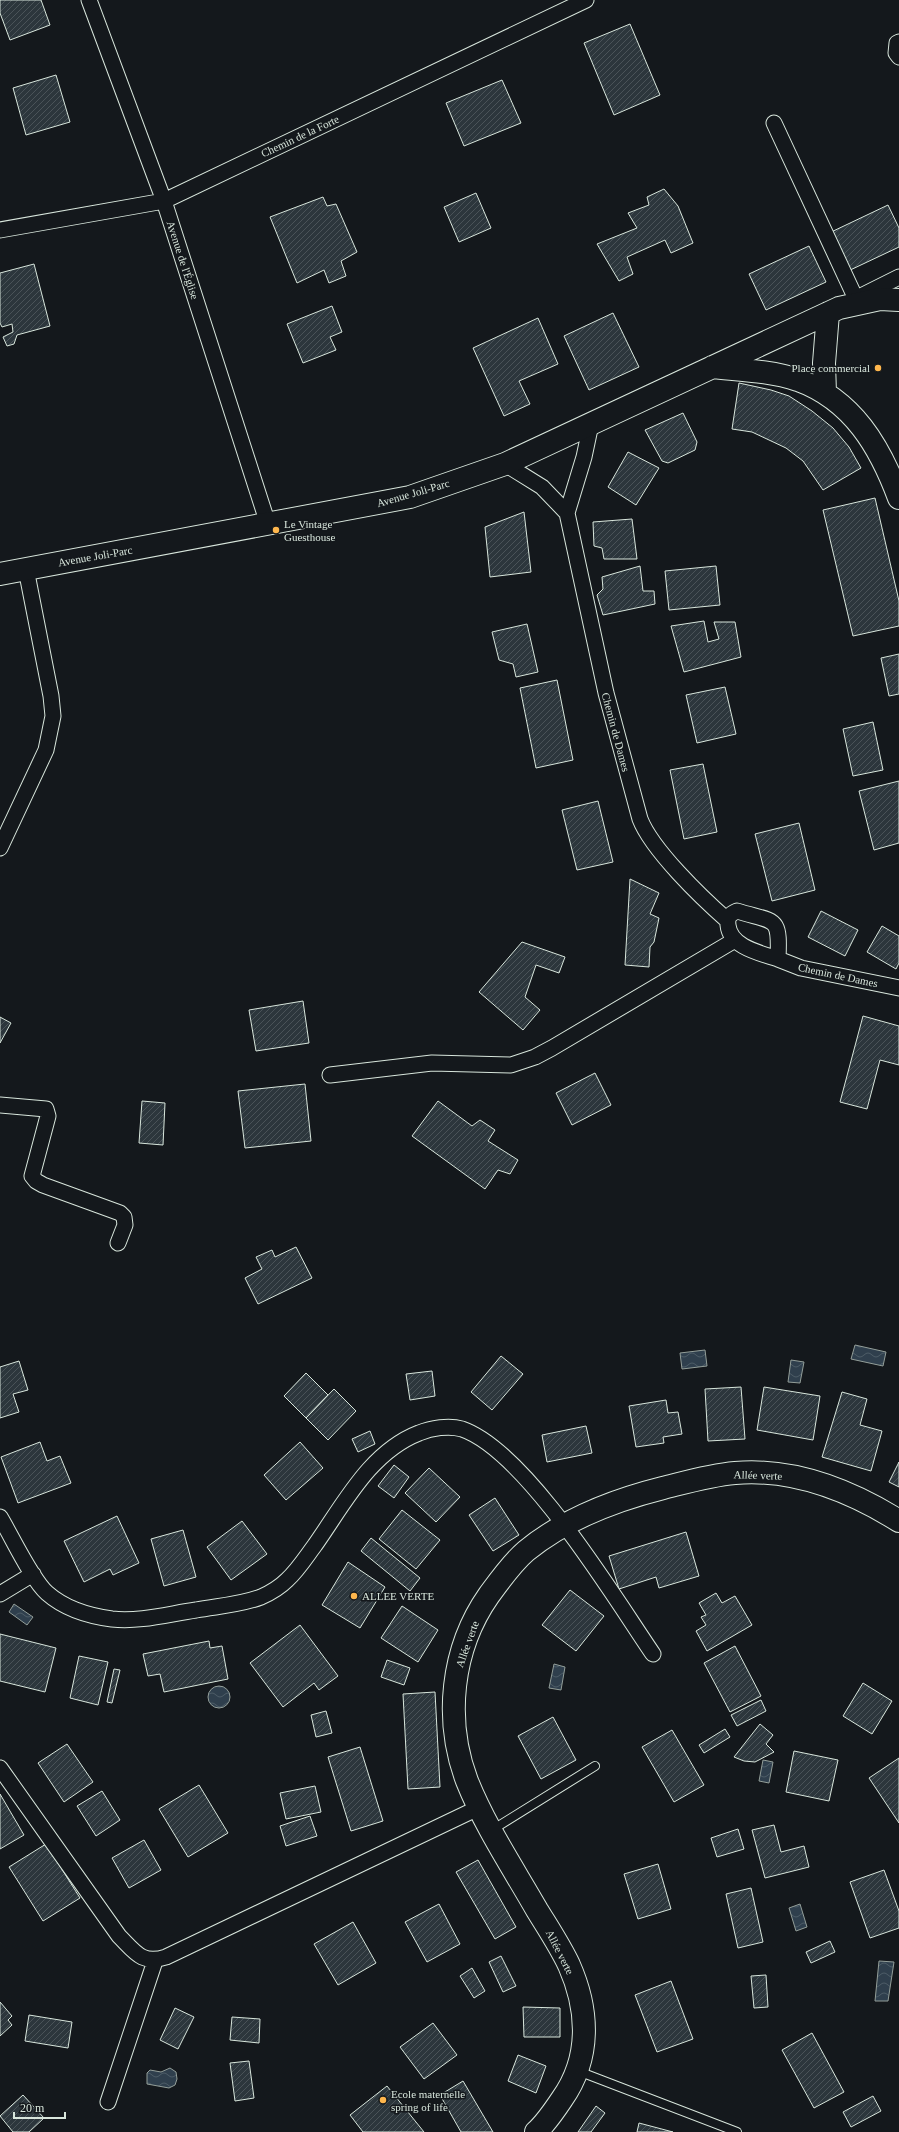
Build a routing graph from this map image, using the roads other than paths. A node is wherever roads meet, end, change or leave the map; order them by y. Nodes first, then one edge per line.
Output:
1 (89, 0) edge
2 (586, 0) edge
3 (899, 42) edge
4 (899, 58) edge
5 (774, 123) dead end
6 (164, 201) junction
7 (0, 230) edge
8 (899, 277) edge
9 (899, 300) edge
10 (841, 306) junction
11 (712, 367) junction
12 (825, 393) junction
13 (591, 424) junction
14 (505, 464) junction
15 (899, 498) edge
16 (567, 513) junction
17 (268, 524) junction
18 (26, 569) junction
19 (0, 574) edge
20 (0, 848) edge
21 (728, 920) junction
22 (735, 940) junction
23 (778, 959) junction
24 (899, 988) edge
25 (330, 1075) dead end
26 (0, 1105) edge
27 (118, 1244) dead end
28 (0, 1517) edge
29 (899, 1521) edge
30 (564, 1525) junction
31 (33, 1574) junction
32 (0, 1594) edge
33 (653, 1654) dead end
34 (595, 1766) dead end
35 (0, 1768) edge
36 (478, 1808) junction
37 (491, 1830) junction
38 (155, 1961) junction
39 (578, 2072) junction
40 (108, 2102) dead end
41 (536, 2132) edge
42 (737, 2132) edge

1 - 6 street, Avenue de l'Église
2 - 6 street, Chemin de la Forte
3 - 4 street
5 - 10 street
6 - 7 street, Chemin de la Forte
6 - 17 street, Avenue de l'Église
8 - 10 street
9 - 10 street, Avenue Joli-Parc
10 - 11 street, Avenue Joli-Parc
10 - 12 street
11 - 12 street
11 - 13 street, Avenue Joli-Parc
12 - 15 street
13 - 14 street, Avenue Joli-Parc
13 - 16 street
14 - 16 street
14 - 17 street, Avenue Joli-Parc
16 - 21 street, Chemin de Dames
17 - 18 street, Avenue Joli-Parc
18 - 19 street, Avenue Joli-Parc
18 - 20 street
21 - 22 street
21 - 23 street
22 - 23 street, Chemin de Dames
22 - 25 street
23 - 24 street, Chemin de Dames
26 - 27 street
28 - 31 street
29 - 30 street, Allée verte
30 - 31 street
30 - 33 street
30 - 36 street, Allée verte
31 - 32 street
34 - 37 lane
35 - 38 street
36 - 37 street, Allée verte
36 - 38 street
37 - 39 street, Allée verte
38 - 40 street
39 - 41 street, Allée verte
39 - 42 lane

